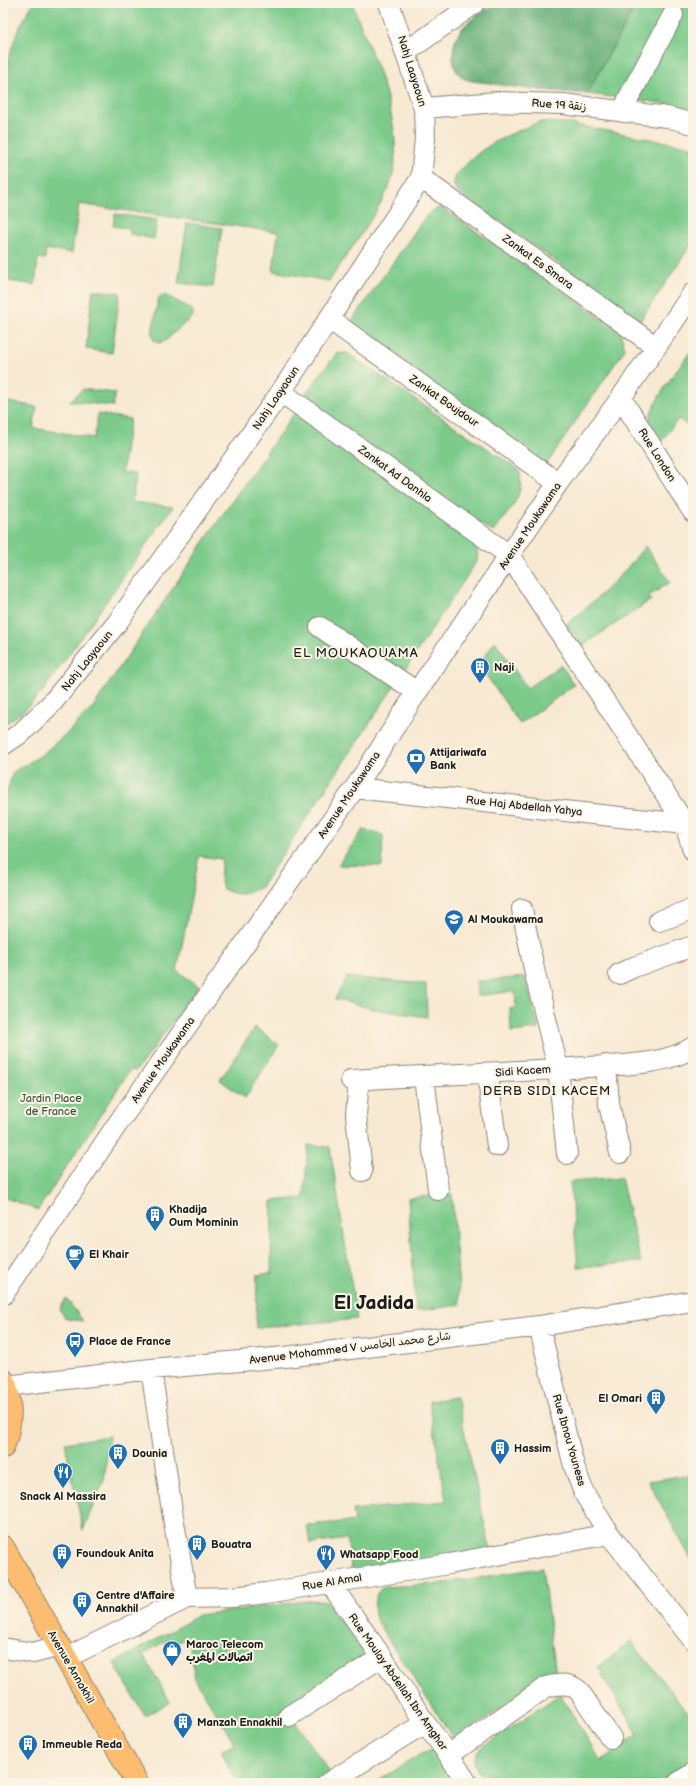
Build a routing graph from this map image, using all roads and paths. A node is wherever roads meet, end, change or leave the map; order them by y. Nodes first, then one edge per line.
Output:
1 (389, 3) edge
2 (475, 3) edge
3 (673, 15) dead end
4 (406, 52) junction
5 (424, 108) junction
6 (623, 112) junction
7 (693, 124) edge
8 (421, 178) junction
9 (693, 293) edge
10 (329, 319) junction
11 (655, 346) junction
12 (281, 392) junction
13 (621, 398) junction
14 (558, 483) junction
15 (693, 512) edge
16 (509, 556) junction
17 (320, 628) dead end
18 (417, 692) junction
19 (4, 750) edge
20 (355, 788) junction
21 (689, 825) edge
22 (693, 850) edge
23 (522, 909) dead end
24 (693, 909) edge
25 (659, 920) dead end
26 (693, 946) edge
27 (619, 974) dead end
28 (693, 1049) edge
29 (606, 1065) junction
30 (558, 1068) junction
31 (487, 1073) junction
32 (424, 1077) junction
33 (497, 1146) dead end
34 (620, 1153) dead end
35 (567, 1154) dead end
36 (362, 1171) dead end
37 (438, 1190) dead end
38 (3, 1295) edge
39 (693, 1301) edge
40 (539, 1326) junction
41 (151, 1369) junction
42 (5, 1383) edge
43 (3, 1447) edge
44 (609, 1534) junction
45 (5, 1558) edge
46 (329, 1582) junction
47 (187, 1598) junction
48 (693, 1640) edge
49 (3, 1648) edge
50 (63, 1652) junction
51 (382, 1657) junction
52 (289, 1716) dead end
53 (425, 1723) junction
54 (611, 1738) dead end
55 (449, 1755) junction
56 (693, 1773) edge
57 (137, 1783) edge
58 (328, 1783) edge
59 (467, 1783) edge
60 (678, 1783) edge

1 - 4 street, Nahj Laayaoun
2 - 4 street
3 - 6 street
4 - 5 street, Nahj Laayaoun
5 - 6 street, Rue 19 زنقة
5 - 8 street, Nahj Laayaoun
6 - 7 street, Rue 19 زنقة
8 - 10 street, Nahj Laayaoun
8 - 11 street, Zankat Es Smara
9 - 11 street, Avenue Moukawama
10 - 12 street, Nahj Laayaoun
10 - 14 street, Zankat Boujdour
11 - 13 street, Avenue Moukawama
12 - 16 street, Zankat Ad Danhla
12 - 19 street, Nahj Laayaoun
13 - 14 street, Avenue Moukawama
13 - 15 street, Rue London
14 - 16 street, Avenue Moukawama
16 - 18 street, Avenue Moukawama
16 - 21 street
17 - 18 street
18 - 20 street, Avenue Moukawama
20 - 21 street, Rue Haj Abdellah Yahya
20 - 38 street, Avenue Moukawama
21 - 22 street
23 - 30 street
24 - 25 street
26 - 27 street
28 - 29 street, Sidi Kacem
29 - 30 street, Sidi Kacem
29 - 34 street
30 - 31 street, Sidi Kacem
30 - 35 street
31 - 32 street, Sidi Kacem
31 - 33 street
32 - 36 street, Sidi Kacem
32 - 37 street
39 - 40 street, Avenue Mohammed V شارع محمد الخامس
40 - 41 street, Avenue Mohammed V شارع محمد الخامس
40 - 44 street, Rue Ibnou Youness
41 - 42 street, Avenue Mohammed V شارع محمد الخامس
41 - 47 street
42 - 43 main road
44 - 46 street, Rue Al Amal
44 - 48 street, Rue Ibnou Youness
45 - 50 main road, Avenue Annakhil
46 - 47 street, Rue Al Amal
46 - 51 street, Rue Moulay Abdellah Ibn Amghar
47 - 50 street, Rue Al Amal
49 - 50 street, Rue Al Amal
50 - 57 main road, Avenue Annakhil
51 - 52 street
51 - 53 street, Rue Moulay Abdellah Ibn Amghar
53 - 55 street, Rue Moulay Abdellah Ibn Amghar
53 - 58 street
54 - 55 street
55 - 59 street, Rue Moulay Abdellah Ibn Amghar
56 - 60 street

